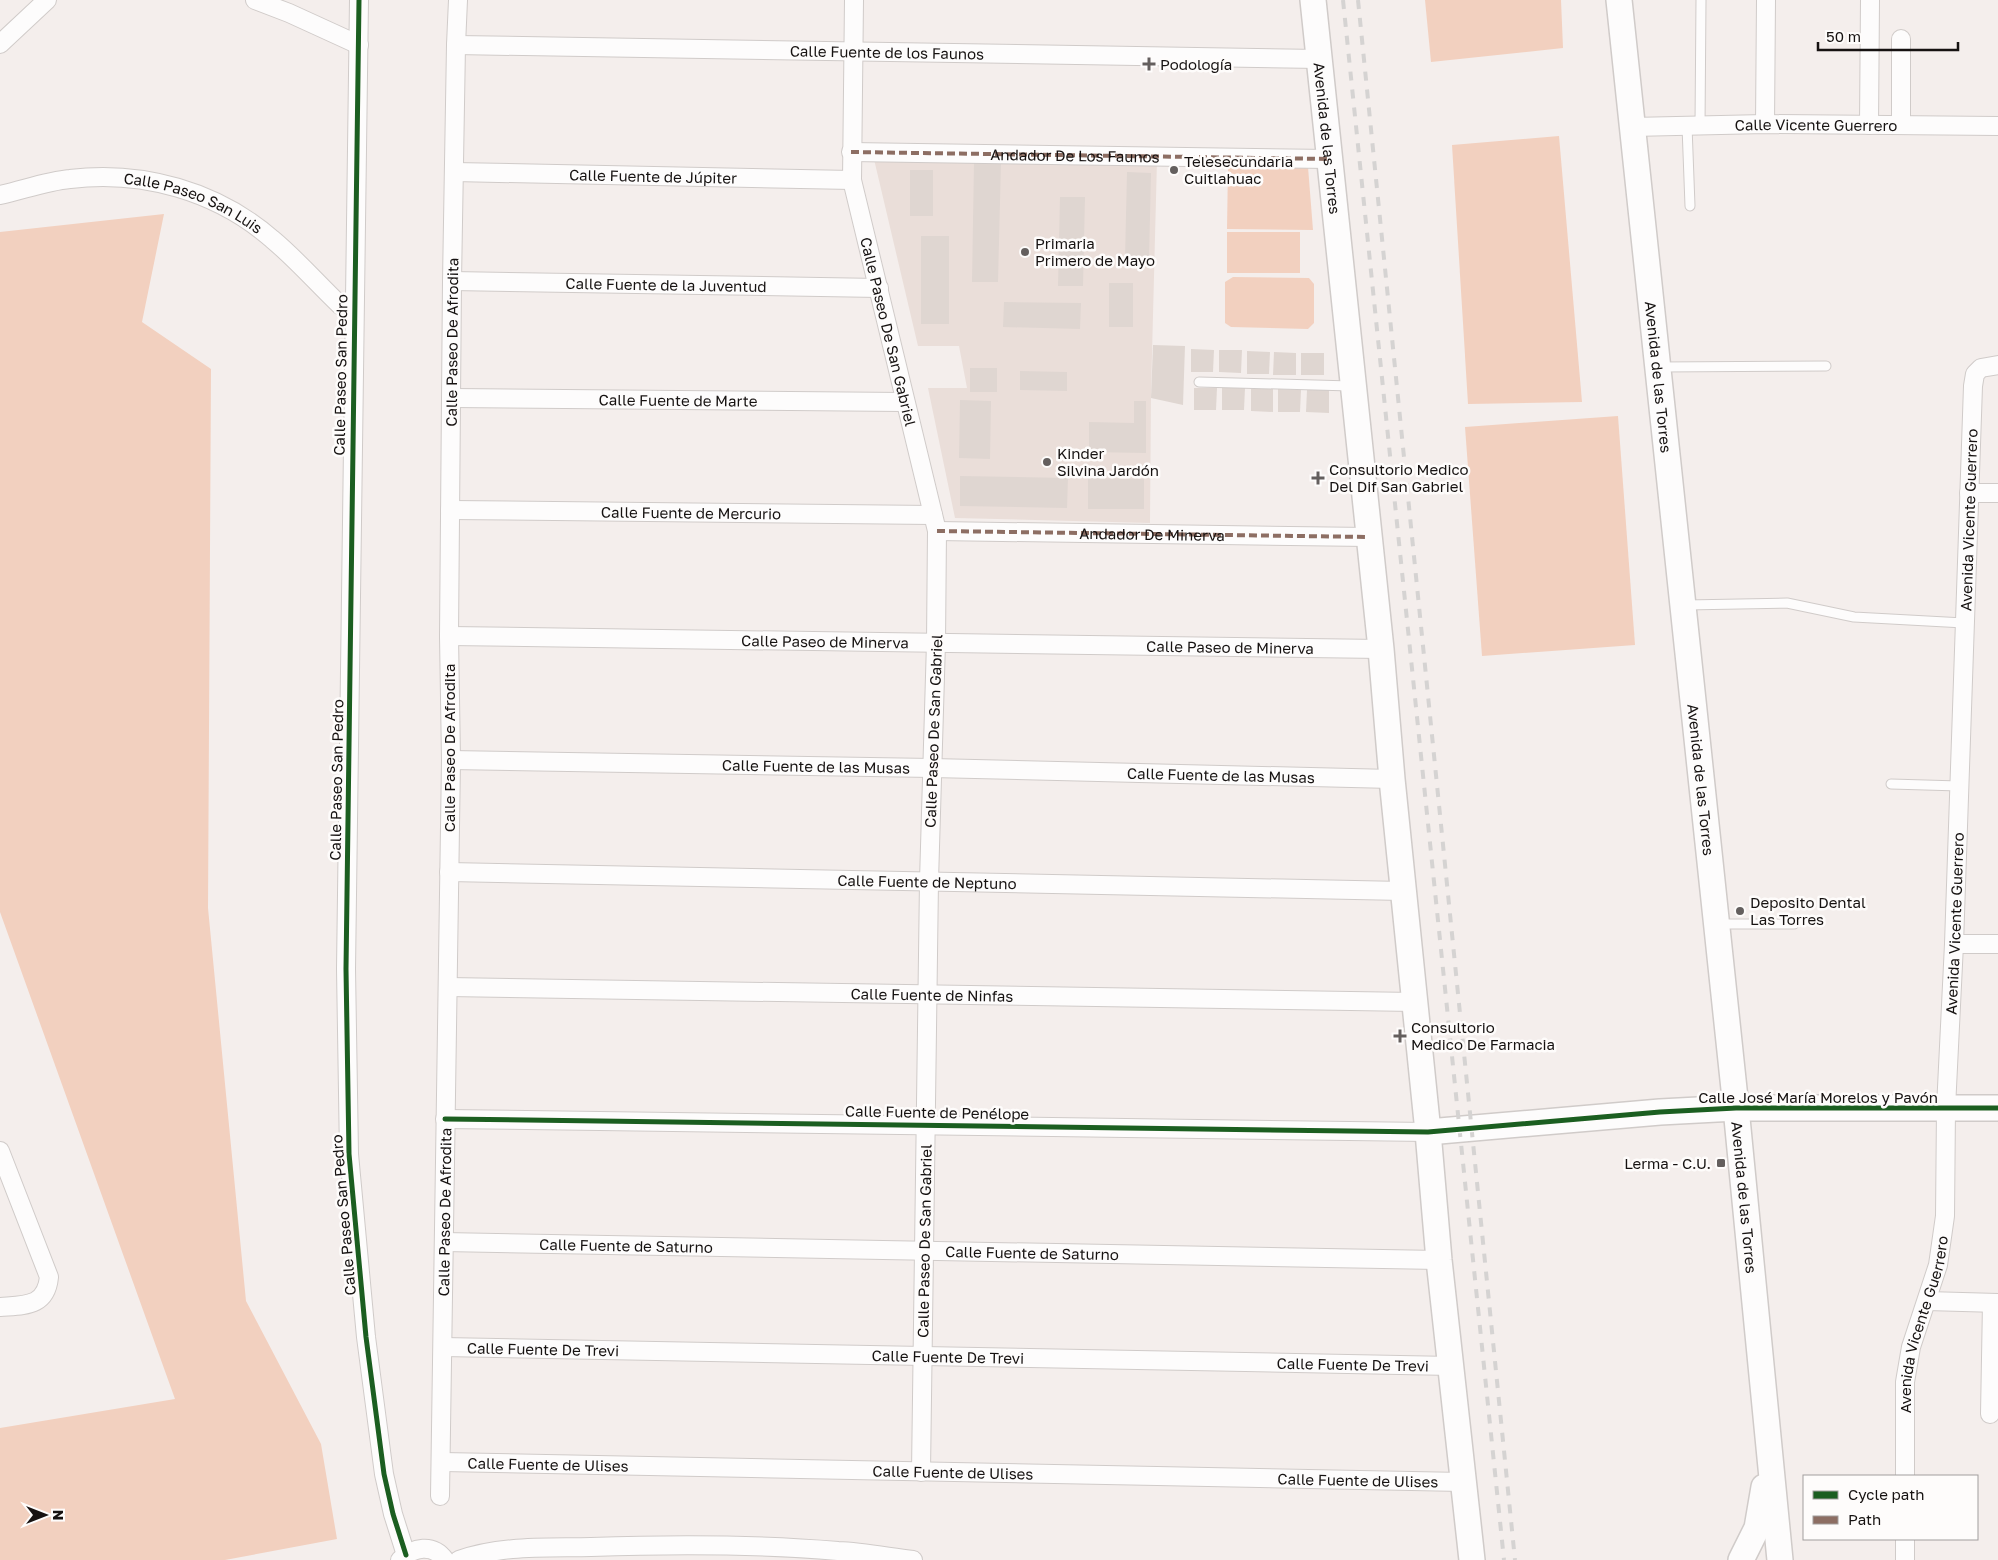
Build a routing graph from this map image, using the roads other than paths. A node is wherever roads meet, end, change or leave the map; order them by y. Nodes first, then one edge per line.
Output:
1 (47, 0) edge
2 (255, 0) edge
3 (359, 0) edge
4 (458, 0) edge
5 (854, 0) edge
6 (1313, 0) edge
7 (1619, 0) edge
8 (1701, 0) edge
9 (1766, 0) edge
10 (1870, 0) edge
11 (1901, 39) dead end
12 (0, 44) edge
13 (359, 45) junction
14 (456, 46) junction
15 (853, 52) junction
16 (1319, 59) junction
17 (1765, 124) junction
18 (1869, 125) junction
19 (1901, 125) junction
20 (1693, 126) junction
21 (1998, 126) edge
22 (1632, 127) junction
23 (852, 152) junction
24 (1329, 159) junction
25 (454, 172) junction
26 (852, 180) junction
27 (0, 195) edge
28 (1690, 206) dead end
29 (452, 281) junction
30 (879, 288) junction
31 (354, 312) junction
32 (1826, 366) dead end
33 (1989, 366) edge
34 (1658, 367) junction
35 (1199, 382) dead end
36 (1353, 386) junction
37 (453, 398) junction
38 (904, 402) junction
39 (1969, 492) junction
40 (1998, 493) edge
41 (450, 510) junction
42 (935, 523) junction
43 (1368, 537) junction
44 (1683, 605) junction
45 (1964, 622) junction
46 (449, 636) junction
47 (936, 642) junction
48 (1381, 649) junction
49 (451, 760) junction
50 (932, 768) junction
51 (1392, 779) junction
52 (1891, 784) dead end
53 (1959, 786) junction
54 (448, 872) junction
55 (929, 881) junction
56 (1404, 891) junction
57 (1716, 924) junction
58 (1794, 924) dead end
59 (1954, 944) junction
60 (1998, 944) edge
61 (448, 987) junction
62 (927, 994) junction
63 (1415, 1002) junction
64 (1736, 1108) junction
65 (1946, 1108) junction
66 (1998, 1108) edge
67 (444, 1119) junction
68 (926, 1125) junction
69 (1428, 1132) junction
70 (0, 1152) edge
71 (444, 1242) junction
72 (923, 1252) junction
73 (1439, 1260) junction
74 (1927, 1301) junction
75 (1995, 1303) edge
76 (0, 1307) edge
77 (443, 1347) junction
78 (922, 1356) junction
79 (1452, 1366) junction
80 (1990, 1414) dead end
81 (1770, 1453) junction
82 (442, 1462) junction
83 (920, 1472) junction
84 (1905, 1475) edge
85 (1463, 1482) junction
86 (440, 1496) dead end
87 (1905, 1540) edge
88 (1471, 1550) edge
89 (403, 1557) edge
90 (445, 1560) edge
91 (459, 1560) edge
92 (914, 1560) edge
93 (1486, 1560) edge
94 (1741, 1560) edge
95 (1780, 1560) edge
96 (1905, 1560) edge

1 - 12 street
2 - 13 street
3 - 13 street, Calle Paseo San Pedro
4 - 14 street, Calle Paseo De Afrodita
5 - 15 street, Calle Paseo De San Gabriel
6 - 16 main road, Avenida de las Torres
7 - 22 main road, Avenida de las Torres
8 - 20 lane
9 - 17 street
10 - 18 street
11 - 19 street
13 - 31 street, Calle Paseo San Pedro
14 - 15 street, Calle Fuente de los Faunos
14 - 25 street, Calle Paseo De Afrodita
15 - 16 street, Calle Fuente de los Faunos
15 - 23 street, Calle Paseo De San Gabriel
16 - 24 main road, Avenida de las Torres
17 - 18 street, Calle Vicente Guerrero
17 - 20 street, Calle Vicente Guerrero
18 - 19 street, Calle Vicente Guerrero
19 - 21 street, Calle Vicente Guerrero
20 - 22 street, Calle Vicente Guerrero
20 - 28 lane
22 - 34 main road, Avenida de las Torres
23 - 24 street, Andador De Los Faunos
23 - 26 street, Calle Paseo De San Gabriel
24 - 36 main road, Avenida de las Torres
25 - 26 street, Calle Fuente de Júpiter
25 - 29 street, Calle Paseo De Afrodita
26 - 30 street, Calle Paseo De San Gabriel
27 - 31 street, Calle Paseo San Luis
29 - 30 street, Calle Fuente de la Juventud
29 - 37 street, Calle Paseo De Afrodita
30 - 38 street, Calle Paseo De San Gabriel
31 - 89 street, Calle Paseo San Pedro
32 - 34 lane
33 - 39 street, Avenida Vicente Guerrero
34 - 44 main road, Avenida de las Torres
35 - 36 lane
36 - 43 main road, Avenida de las Torres
37 - 38 street, Calle Fuente de Marte
37 - 41 street, Calle Paseo De Afrodita
38 - 42 street, Calle Paseo De San Gabriel
39 - 40 street
39 - 45 street, Avenida Vicente Guerrero
41 - 42 street, Calle Fuente de Mercurio
41 - 46 street, Calle Paseo De Afrodita
42 - 43 street, Andador De Minerva
42 - 47 street, Calle Paseo De San Gabriel
43 - 48 main road, Avenida de las Torres
44 - 45 lane
44 - 57 main road, Avenida de las Torres
45 - 53 street, Avenida Vicente Guerrero
46 - 47 street, Calle Paseo de Minerva
46 - 49 street, Calle Paseo De Afrodita
47 - 48 street, Calle Paseo de Minerva
47 - 50 street, Calle Paseo De San Gabriel
48 - 51 main road, Avenida de las Torres
49 - 50 street, Calle Fuente de las Musas
49 - 54 street, Calle Paseo De Afrodita
50 - 51 street, Calle Fuente de las Musas
50 - 55 street, Calle Paseo De San Gabriel
51 - 56 main road, Avenida de las Torres
52 - 53 lane
53 - 59 street, Avenida Vicente Guerrero
54 - 55 street, Calle Fuente de Neptuno
54 - 61 street, Calle Paseo De Afrodita
55 - 56 street, Calle Fuente de Neptuno
55 - 62 street, Calle Paseo De San Gabriel
56 - 63 main road, Avenida de las Torres
57 - 58 lane
57 - 64 main road, Avenida de las Torres
59 - 60 street
59 - 65 street, Avenida Vicente Guerrero
61 - 62 street, Calle Fuente de Ninfas
61 - 67 street, Calle Paseo De Afrodita
62 - 63 street, Calle Fuente de Ninfas
62 - 68 street, Calle Paseo De San Gabriel
63 - 69 main road, Avenida de las Torres
64 - 65 main road, Calle José María Morelos y Pavón
64 - 69 main road, Calle José María Morelos y Pavón
64 - 81 main road, Avenida de las Torres
65 - 66 main road, Calle José María Morelos y Pavón
65 - 74 street, Avenida Vicente Guerrero
67 - 68 street, Calle Fuente de Penélope
67 - 71 street, Calle Paseo De Afrodita
68 - 69 street, Calle Fuente de Penélope
68 - 72 street, Calle Paseo De San Gabriel
69 - 73 main road, Avenida de las Torres
70 - 76 street
71 - 72 street, Calle Fuente de Saturno
71 - 77 street, Calle Paseo De Afrodita
72 - 73 street, Calle Fuente de Saturno
72 - 78 street, Calle Paseo De San Gabriel
73 - 79 main road, Avenida de las Torres
74 - 75 street
74 - 84 street, Avenida Vicente Guerrero
75 - 80 street
77 - 78 street, Calle Fuente De Trevi
77 - 82 street, Calle Paseo De Afrodita
78 - 79 street, Calle Fuente De Trevi
78 - 83 street, Calle Paseo De San Gabriel
79 - 85 main road, Avenida de las Torres
81 - 94 main road
81 - 95 main road, Avenida de las Torres
82 - 83 street, Calle Fuente de Ulises
82 - 86 street, Calle Paseo De Afrodita
83 - 85 street, Calle Fuente de Ulises
85 - 88 main road, Avenida de las Torres
87 - 96 street
88 - 93 main road
89 - 90 street
91 - 92 street

